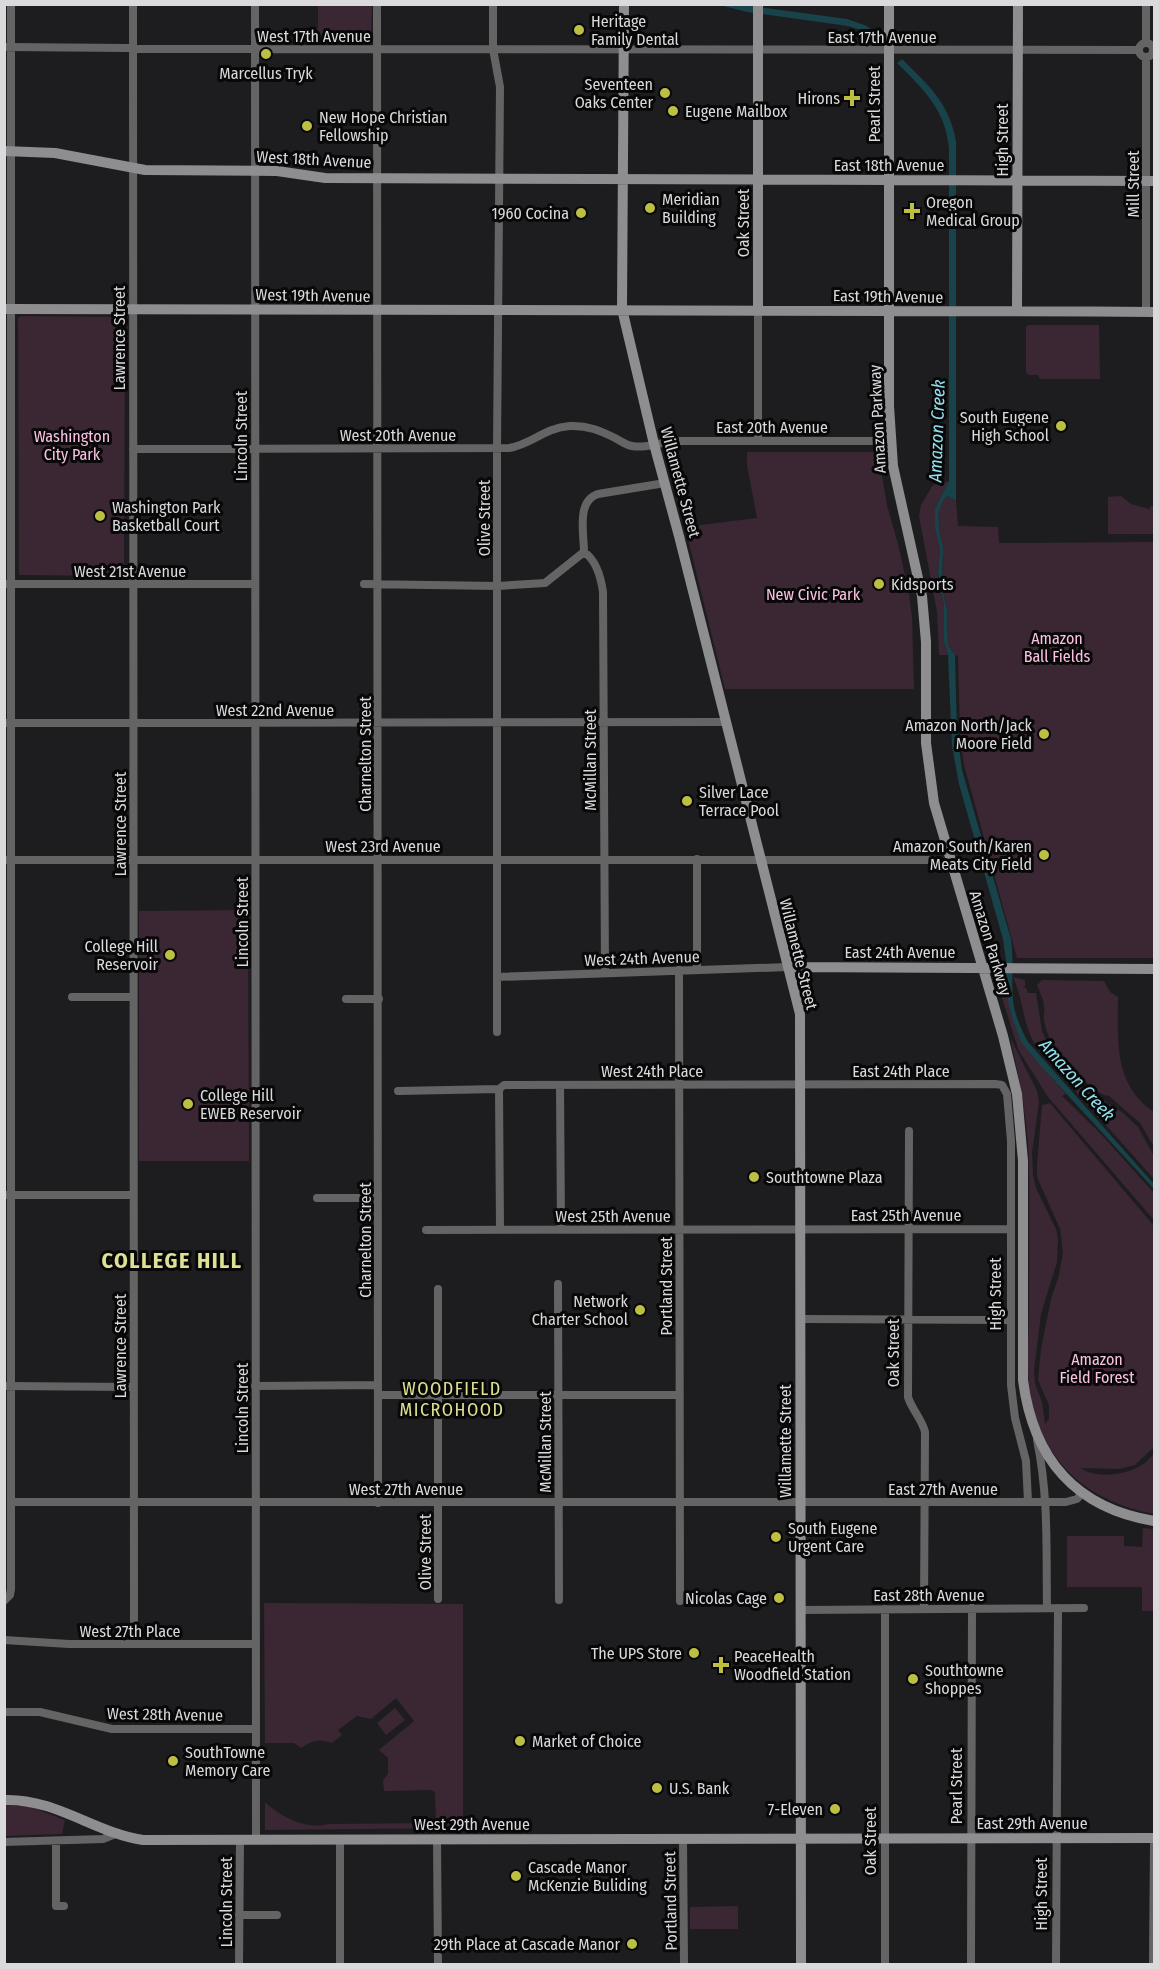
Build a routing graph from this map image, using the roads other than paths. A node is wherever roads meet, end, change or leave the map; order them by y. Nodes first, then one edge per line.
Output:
1 (11, 4) edge
2 (133, 4) edge
3 (255, 4) edge
4 (377, 4) edge
5 (493, 4) edge
6 (624, 4) edge
7 (890, 4) edge
8 (1018, 4) edge
9 (1146, 4) edge
10 (758, 8) edge
11 (1146, 43) junction
12 (8, 47) edge
13 (133, 47) junction
14 (624, 48) junction
15 (255, 49) junction
16 (377, 49) junction
17 (493, 49) junction
18 (758, 50) junction
19 (890, 50) junction
20 (1018, 50) junction
21 (1139, 50) junction
22 (1154, 50) edge
23 (1146, 57) junction
24 (8, 151) edge
25 (133, 168) junction
26 (255, 171) junction
27 (377, 178) junction
28 (500, 178) junction
29 (624, 179) junction
30 (758, 179) junction
31 (890, 180) junction
32 (1017, 180) junction
33 (1150, 181) edge
34 (8, 309) edge
35 (133, 309) junction
36 (255, 309) junction
37 (622, 309) junction
38 (758, 310) junction
39 (890, 310) junction
40 (376, 311) junction
41 (498, 311) junction
42 (1017, 311) junction
43 (1150, 312) edge
44 (758, 441) junction
45 (891, 441) junction
46 (654, 444) junction
47 (8, 446) edge
48 (497, 448) junction
49 (133, 449) junction
50 (255, 449) junction
51 (377, 449) junction
52 (665, 483) junction
53 (584, 552) junction
54 (8, 584) edge
55 (133, 584) junction
56 (255, 584) junction
57 (364, 584) dead end
58 (378, 584) junction
59 (498, 586) junction
60 (726, 722) junction
61 (7, 723) edge
62 (133, 723) junction
63 (256, 723) junction
64 (378, 723) junction
65 (498, 723) junction
66 (604, 723) junction
67 (697, 859) junction
68 (8, 860) edge
69 (133, 860) junction
70 (256, 860) junction
71 (379, 860) junction
72 (497, 860) junction
73 (605, 860) junction
74 (933, 860) dead end
75 (761, 861) junction
76 (789, 967) junction
77 (983, 968) junction
78 (1155, 969) edge
79 (680, 970) junction
80 (697, 970) junction
81 (606, 973) junction
82 (497, 977) junction
83 (72, 997) dead end
84 (133, 997) junction
85 (8, 998) edge
86 (346, 999) dead end
87 (379, 999) junction
88 (497, 1032) dead end
89 (800, 1084) junction
90 (560, 1085) junction
91 (680, 1085) junction
92 (1002, 1086) joint
93 (502, 1087) junction
94 (398, 1091) dead end
95 (909, 1131) dead end
96 (8, 1195) edge
97 (133, 1195) junction
98 (317, 1198) dead end
99 (378, 1198) junction
100 (801, 1228) junction
101 (561, 1229) junction
102 (679, 1229) junction
103 (908, 1229) junction
104 (1011, 1229) junction
105 (426, 1230) dead end
106 (500, 1230) junction
107 (558, 1284) dead end
108 (438, 1289) dead end
109 (8, 1293) edge
110 (801, 1319) junction
111 (908, 1320) junction
112 (1010, 1320) junction
113 (378, 1385) junction
114 (8, 1386) edge
115 (133, 1386) junction
116 (255, 1386) junction
117 (437, 1394) junction
118 (558, 1394) junction
119 (378, 1395) junction
120 (679, 1395) junction
121 (1035, 1433) junction
122 (1083, 1492) junction
123 (9, 1498) edge
124 (924, 1502) junction
125 (1028, 1502) junction
126 (1047, 1502) junction
127 (133, 1503) junction
128 (256, 1503) junction
129 (378, 1503) junction
130 (438, 1503) junction
131 (558, 1503) junction
132 (680, 1503) junction
133 (800, 1503) junction
134 (1155, 1521) edge
135 (438, 1599) dead end
136 (559, 1600) dead end
137 (4, 1601) edge
138 (680, 1601) dead end
139 (924, 1608) junction
140 (972, 1608) junction
141 (1047, 1608) junction
142 (1058, 1608) junction
143 (1084, 1608) dead end
144 (885, 1609) junction
145 (800, 1610) junction
146 (4, 1640) edge
147 (134, 1644) junction
148 (256, 1644) junction
149 (4, 1712) edge
150 (255, 1730) junction
151 (4, 1789) edge
152 (4, 1800) edge
153 (24, 1800) junction
154 (118, 1833) junction
155 (683, 1838) junction
156 (801, 1838) junction
157 (1056, 1838) junction
158 (1155, 1838) edge
159 (256, 1839) junction
160 (340, 1839) junction
161 (437, 1839) junction
162 (885, 1839) junction
163 (971, 1839) junction
164 (240, 1840) junction
165 (56, 1841) junction
166 (4, 1842) edge
167 (1155, 1844) edge
168 (64, 1906) dead end
169 (239, 1915) junction
170 (277, 1915) dead end
171 (239, 1965) edge
172 (340, 1965) edge
173 (438, 1965) edge
174 (684, 1965) edge
175 (801, 1965) edge
176 (885, 1965) edge
177 (971, 1965) edge
178 (1056, 1965) edge
179 (1153, 1965) edge

1 - 12 street
2 - 13 street, Lawrence Street
3 - 15 street, Lincoln Street
4 - 16 street, Charnelton Street
5 - 17 street, Olive Street
6 - 14 main road, Willamette Street
7 - 19 main road, Pearl Street
8 - 20 main road, High Street
9 - 11 street
10 - 18 main road, Oak Street
11 - 21 street
11 - 22 street
12 - 13 street, West 17th Avenue
12 - 24 street
13 - 15 street, West 17th Avenue
13 - 25 street, Lawrence Street
14 - 17 street, West 17th Avenue
14 - 18 street, East 17th Avenue
14 - 29 main road, Willamette Street
15 - 16 street, West 17th Avenue
15 - 26 street, Lincoln Street
16 - 17 street, West 17th Avenue
16 - 27 street, Charnelton Street
17 - 28 street, Olive Street
18 - 19 street, East 17th Avenue
18 - 30 main road, Oak Street
19 - 20 street, East 17th Avenue
19 - 31 main road, Pearl Street
20 - 21 street, East 17th Avenue
20 - 32 main road, High Street
21 - 23 street
22 - 23 street
23 - 33 street, Mill Street
24 - 25 main road, West 18th Avenue
24 - 34 street
25 - 26 main road, West 18th Avenue
25 - 35 street, Lawrence Street
26 - 27 main road, West 18th Avenue
26 - 36 street, Lincoln Street
27 - 28 main road, West 18th Avenue
27 - 40 street, Charnelton Street
28 - 29 main road, West 18th Avenue
28 - 41 street, Olive Street
29 - 30 main road, East 18th Avenue
29 - 37 main road, Willamette Street
30 - 31 main road, East 18th Avenue
30 - 38 main road, Oak Street
31 - 32 main road, East 18th Avenue
31 - 39 main road, Pearl Street
32 - 33 main road, East 18th Avenue
32 - 42 main road, High Street
33 - 43 street, Mill Street
34 - 35 main road, West 19th Avenue
34 - 47 street
35 - 36 main road, West 19th Avenue
35 - 49 street, Lawrence Street
36 - 40 main road, West 19th Avenue
36 - 50 street, Lincoln Street
37 - 38 main road, East 19th Avenue
37 - 41 main road, West 19th Avenue
37 - 46 main road, Willamette Street
38 - 39 main road, East 19th Avenue
38 - 44 street, Oak Street
39 - 42 main road, East 19th Avenue
39 - 45 main road, Amazon Parkway
40 - 41 main road, West 19th Avenue
40 - 51 street, Charnelton Street
41 - 48 street, Olive Street
42 - 43 main road, East 19th Avenue
44 - 45 street, East 20th Avenue
44 - 46 street, East 20th Avenue
45 - 77 main road, Amazon Parkway
46 - 48 street, West 20th Avenue
46 - 52 main road, Willamette Street
47 - 54 street
48 - 51 street, West 20th Avenue
48 - 59 street, Olive Street
49 - 50 street, West 20th Avenue
49 - 55 street, Lawrence Street
50 - 51 street, West 20th Avenue
50 - 56 street, Lincoln Street
51 - 58 street, Charnelton Street
52 - 53 street
52 - 60 main road, Willamette Street
53 - 59 street
53 - 66 street, McMillan Street
54 - 55 street, West 21st Avenue
54 - 61 street
55 - 56 street, West 21st Avenue
55 - 62 street, Lawrence Street
56 - 63 street, Lincoln Street
57 - 58 street
58 - 59 street
58 - 64 street, Charnelton Street
59 - 65 street, Olive Street
60 - 66 street, West 22nd Avenue
60 - 75 main road, Willamette Street
61 - 62 street, West 22nd Avenue
61 - 68 street
62 - 63 street, West 22nd Avenue
62 - 69 street, Lawrence Street
63 - 64 street, West 22nd Avenue
63 - 70 street, Lincoln Street
64 - 65 street, West 22nd Avenue
64 - 71 street, Charnelton Street
65 - 66 street, West 22nd Avenue
65 - 72 street, Olive Street
66 - 73 street, McMillan Street
67 - 73 street, West 23rd Avenue
67 - 75 street, West 23rd Avenue
67 - 80 street
68 - 69 street, West 23rd Avenue
68 - 85 street
69 - 70 street, West 23rd Avenue
69 - 84 street, Lawrence Street
70 - 71 street, West 23rd Avenue
70 - 116 street, Lincoln Street
71 - 72 street, West 23rd Avenue
71 - 87 street, Charnelton Street
72 - 73 street, West 23rd Avenue
72 - 82 street, Olive Street
73 - 81 street, McMillan Street
74 - 75 street, West 23rd Avenue
75 - 76 main road, Willamette Street
76 - 77 main road, East 24th Avenue
76 - 80 street, West 24th Avenue
76 - 89 main road, Willamette Street
77 - 78 main road, East 24th Avenue
77 - 121 main road, Amazon Parkway
79 - 80 street, West 24th Avenue
79 - 81 street, West 24th Avenue
79 - 91 street, Portland Street
81 - 82 street, West 24th Avenue
82 - 88 street, Olive Street
83 - 84 street
84 - 97 street, Lawrence Street
85 - 96 street
86 - 87 street
87 - 99 street, Charnelton Street
89 - 91 street, West 24th Place
89 - 92 street, East 24th Place
89 - 100 main road, Willamette Street
90 - 91 street, West 24th Place
90 - 93 street, West 24th Place
90 - 101 street
91 - 102 street, Portland Street
92 - 104 street, High Street
93 - 94 street, West 24th Place
93 - 106 street
95 - 103 street, Oak Street
96 - 97 street
96 - 109 street
97 - 115 street, Lawrence Street
98 - 99 street
99 - 113 street, Charnelton Street
100 - 102 street, West 25th Avenue
100 - 103 street, East 25th Avenue
100 - 110 main road, Willamette Street
101 - 102 street, West 25th Avenue
101 - 106 street, West 25th Avenue
102 - 120 street, Portland Street
103 - 104 street, East 25th Avenue
103 - 111 street, Oak Street
104 - 112 street, High Street
105 - 106 street, West 25th Avenue
107 - 118 street, McMillan Street
108 - 117 street, Olive Street
109 - 114 street
110 - 111 street
110 - 133 main road, Willamette Street
111 - 112 street
111 - 124 street, Oak Street
112 - 125 street, High Street
113 - 116 street
113 - 119 street, Charnelton Street
114 - 115 street
114 - 123 street
115 - 127 street, Lawrence Street
116 - 128 street, Lincoln Street
117 - 118 street
117 - 119 street
117 - 130 street, Olive Street
118 - 120 street
118 - 131 street, McMillan Street
119 - 129 street, Charnelton Street
120 - 132 street, Portland Street
121 - 122 main road, Amazon Parkway
121 - 126 street
122 - 126 street, East 27th Avenue
122 - 134 main road, Amazon Parkway
123 - 127 street, West 27th Avenue
123 - 137 street
124 - 125 street, East 27th Avenue
124 - 133 street, East 27th Avenue
124 - 139 street, Oak Street
125 - 126 street, East 27th Avenue
126 - 141 street
127 - 128 street, West 27th Avenue
127 - 147 street, Lawrence Street
128 - 129 street, West 27th Avenue
128 - 148 street, Lincoln Street
129 - 130 street, West 27th Avenue
130 - 131 street, West 27th Avenue
130 - 135 street, Olive Street
131 - 132 street, West 27th Avenue
131 - 136 street, McMillan Street
132 - 133 street, West 27th Avenue
132 - 138 street, Portland Street
133 - 145 main road, Willamette Street
139 - 140 street, East 28th Avenue
139 - 144 street, East 28th Avenue
140 - 141 street, East 28th Avenue
140 - 163 street, Pearl Street
141 - 142 street, East 28th Avenue
142 - 143 street, East 28th Avenue
142 - 157 street, High Street
144 - 145 street, East 28th Avenue
144 - 162 street, Oak Street
145 - 156 main road, Willamette Street
146 - 147 street, West 27th Place
147 - 148 street, West 27th Place
148 - 150 street, Lincoln Street
149 - 150 street, West 28th Avenue
150 - 159 street, Lincoln Street
151 - 153 main road
152 - 153 main road
153 - 154 main road, West 29th Avenue
154 - 164 main road, West 29th Avenue
154 - 165 street
155 - 156 main road, West 29th Avenue
155 - 161 main road, West 29th Avenue
155 - 174 street, Portland Street
156 - 162 main road, East 29th Avenue
156 - 175 main road, Willamette Street
157 - 158 main road, East 29th Avenue
157 - 163 main road, East 29th Avenue
157 - 178 street, High Street
159 - 160 main road, West 29th Avenue
159 - 164 main road, West 29th Avenue
160 - 161 main road, West 29th Avenue
160 - 172 street
161 - 173 street
162 - 163 main road, East 29th Avenue
162 - 176 street, Oak Street
163 - 177 street, Pearl Street
164 - 169 street, Lincoln Street
165 - 166 street
165 - 168 street
167 - 179 street
169 - 170 street
169 - 171 street, Lincoln Street

